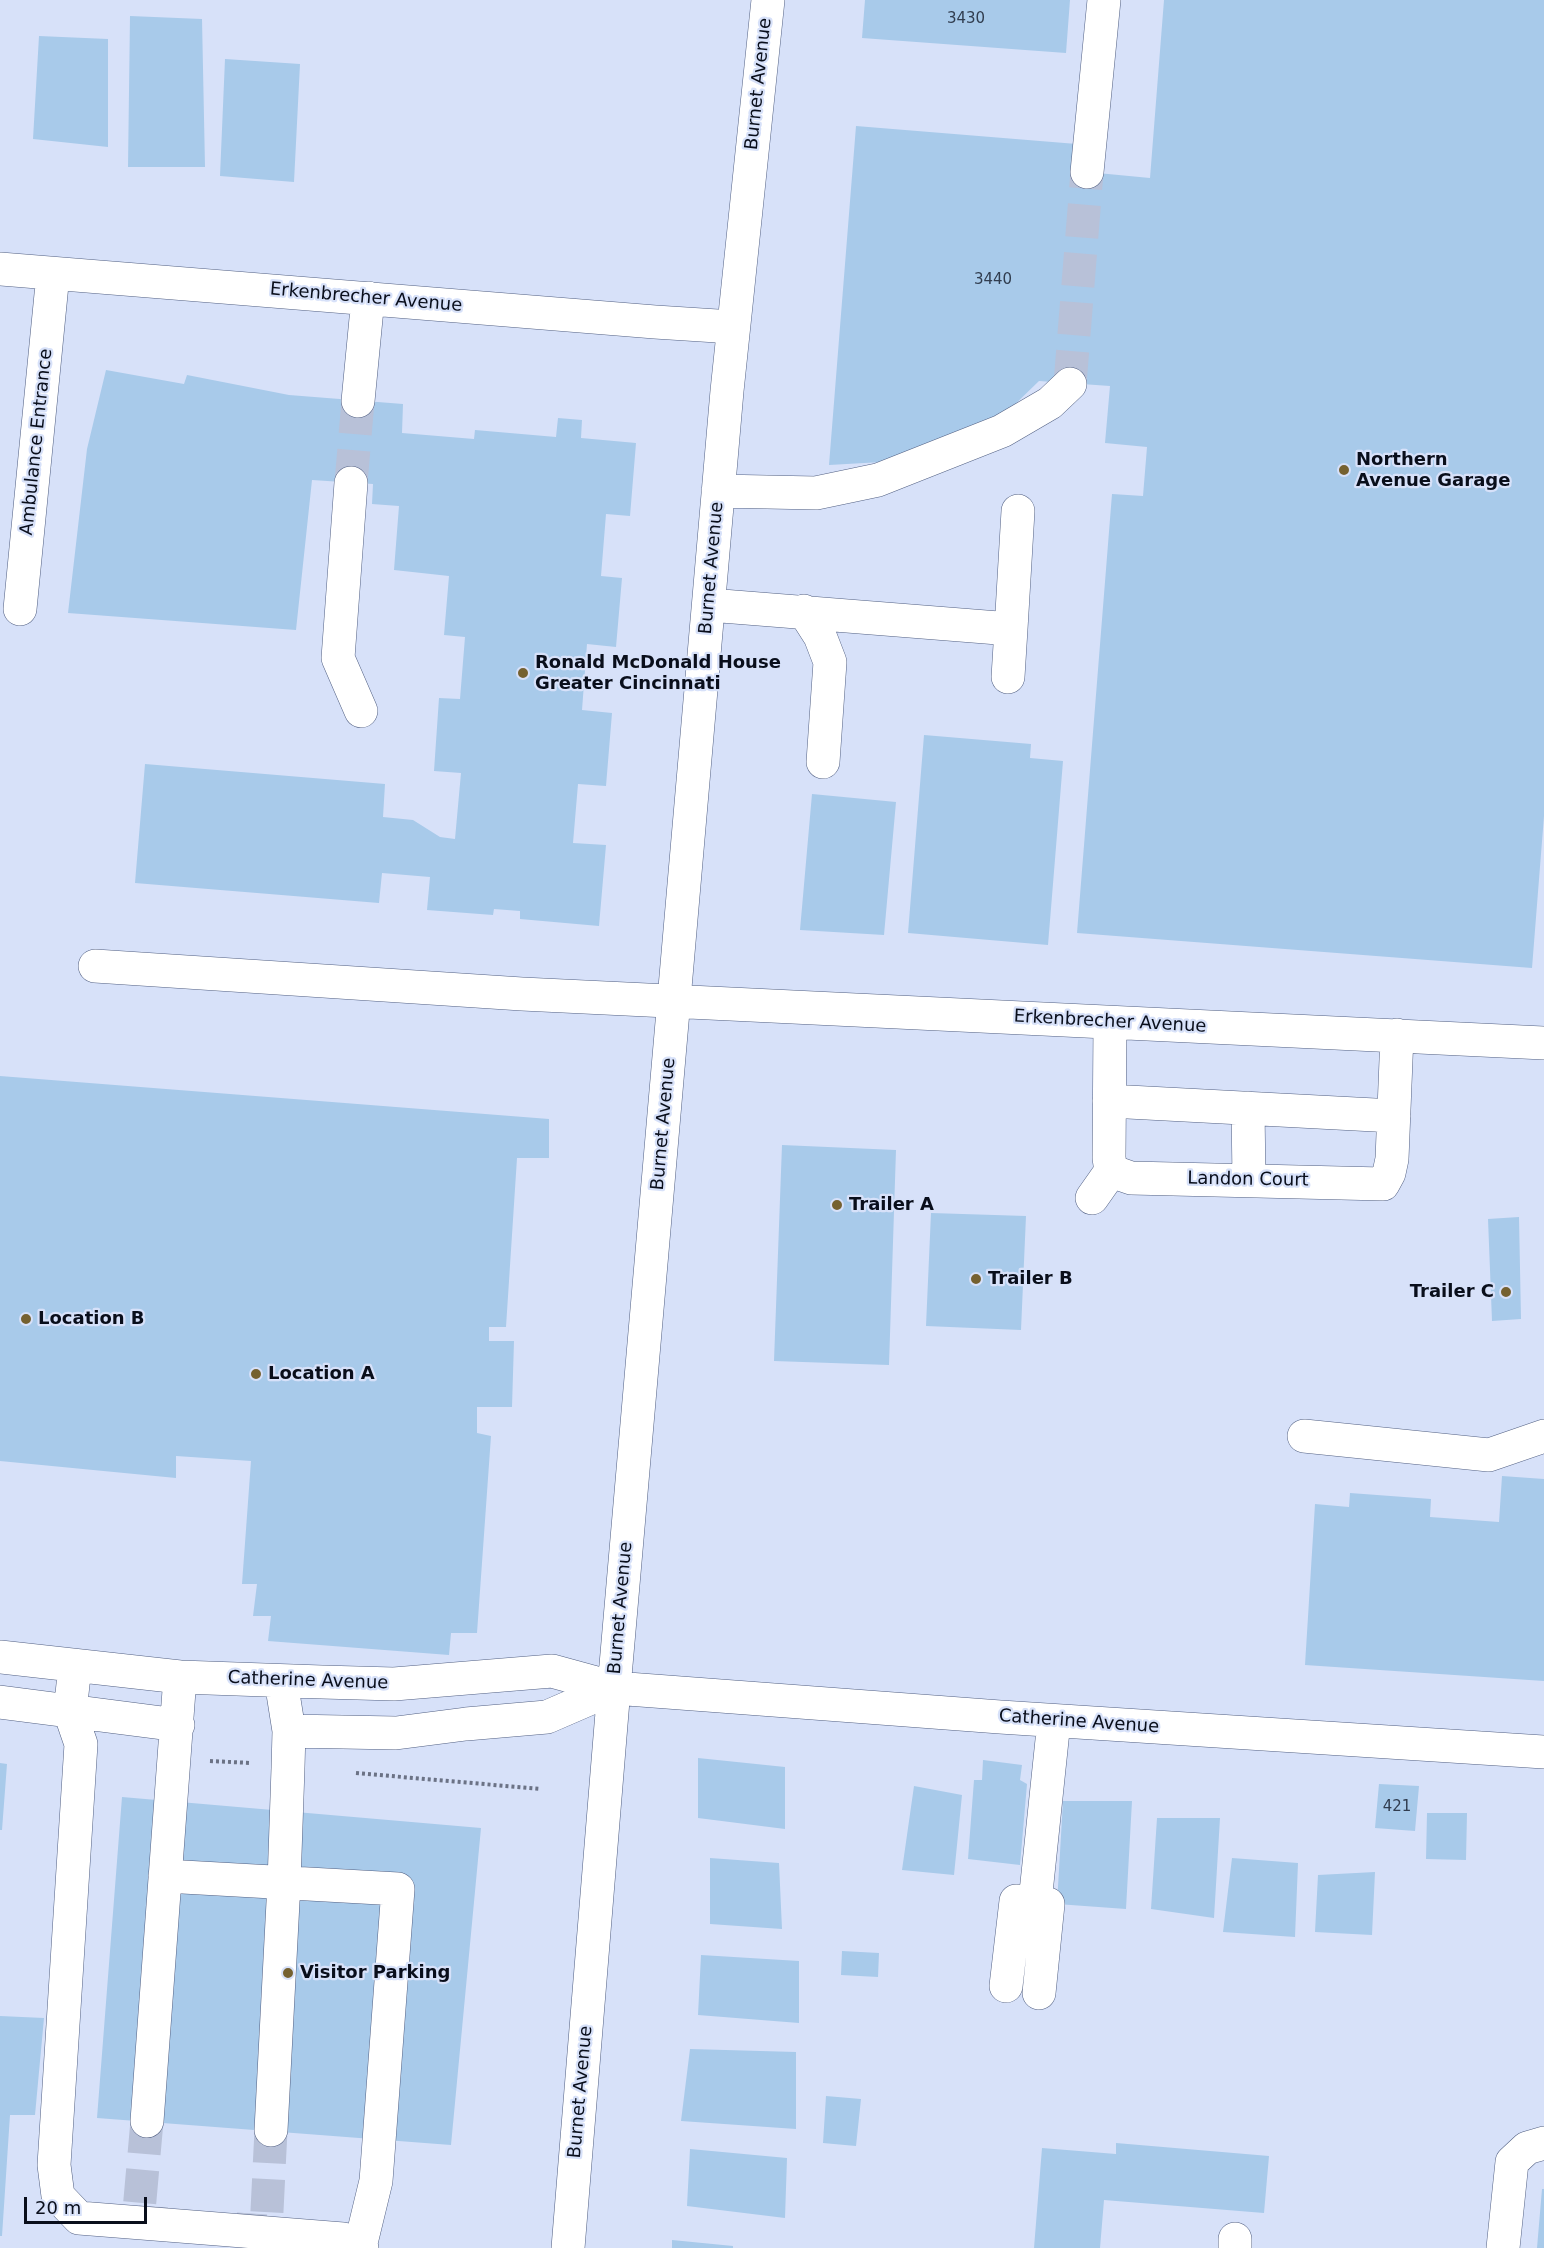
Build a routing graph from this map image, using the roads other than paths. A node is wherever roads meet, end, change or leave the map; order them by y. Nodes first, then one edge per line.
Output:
1 (768, 0) edge
2 (1104, 0) edge
3 (1087, 172) tunnel mouth
4 (0, 269) edge
5 (53, 274) junction
6 (368, 298) junction
7 (733, 327) junction
8 (1070, 384) tunnel mouth
9 (358, 401) tunnel mouth
10 (351, 483) tunnel mouth
11 (718, 491) junction
12 (1018, 511) dead end
13 (709, 604) junction
14 (20, 609) dead end
15 (804, 611) junction
16 (1011, 629) junction
17 (1008, 677) dead end
18 (361, 711) dead end
19 (823, 762) dead end
20 (95, 966) dead end
21 (675, 1001) junction
22 (1110, 1023) junction
23 (1397, 1035) junction
24 (1544, 1043) edge
25 (1109, 1101) junction
26 (1248, 1108) junction
27 (1394, 1116) junction
28 (1111, 1171) junction
29 (1249, 1180) junction
30 (1092, 1198) dead end
31 (1304, 1436) dead end
32 (1544, 1436) edge
33 (0, 1657) edge
34 (75, 1666) junction
35 (180, 1677) junction
36 (281, 1681) junction
37 (614, 1688) junction
38 (0, 1702) edge
39 (70, 1712) junction
40 (1054, 1721) junction
41 (178, 1725) junction
42 (289, 1731) junction
43 (1544, 1752) edge
44 (165, 1876) junction
45 (284, 1883) junction
46 (1035, 1902) junction
47 (1006, 1986) dead end
48 (1039, 1993) dead end
49 (147, 2121) tunnel mouth
50 (271, 2130) tunnel mouth
51 (1544, 2143) edge
52 (361, 2248) edge
53 (568, 2248) edge
54 (1503, 2248) edge

1 - 7 street, Burnet Avenue
2 - 3 street
4 - 5 street, Erkenbrecher Avenue
5 - 6 street, Erkenbrecher Avenue
5 - 14 street, Ambulance Entrance
6 - 7 street, Erkenbrecher Avenue
6 - 9 street
7 - 11 street, Burnet Avenue
8 - 11 street
10 - 18 street
11 - 13 street, Burnet Avenue
12 - 16 street
13 - 15 street
13 - 21 street, Burnet Avenue
15 - 16 street
15 - 19 street
16 - 17 street
20 - 21 street, Erkenbrecher Avenue
21 - 22 street, Erkenbrecher Avenue
21 - 37 street, Burnet Avenue
22 - 23 street, Erkenbrecher Avenue
22 - 25 street
23 - 24 street, Erkenbrecher Avenue
23 - 27 street, Landon Court
25 - 26 street
25 - 28 street
26 - 27 street
26 - 29 street
27 - 29 street, Landon Court
28 - 29 street, Landon Court
28 - 30 street
31 - 32 street
33 - 34 street, Catherine Avenue
34 - 35 street, Catherine Avenue
34 - 39 street
35 - 36 street, Catherine Avenue
35 - 41 street
36 - 37 street, Catherine Avenue
36 - 42 street
37 - 40 street, Catherine Avenue
37 - 42 street, Catherine Avenue
37 - 53 street, Burnet Avenue
38 - 39 street
39 - 41 street
39 - 52 street
40 - 43 street, Catherine Avenue
40 - 46 street
41 - 44 street
42 - 45 street
44 - 45 street
44 - 49 street
45 - 50 street
45 - 52 street
46 - 47 street
46 - 48 street
51 - 54 street

